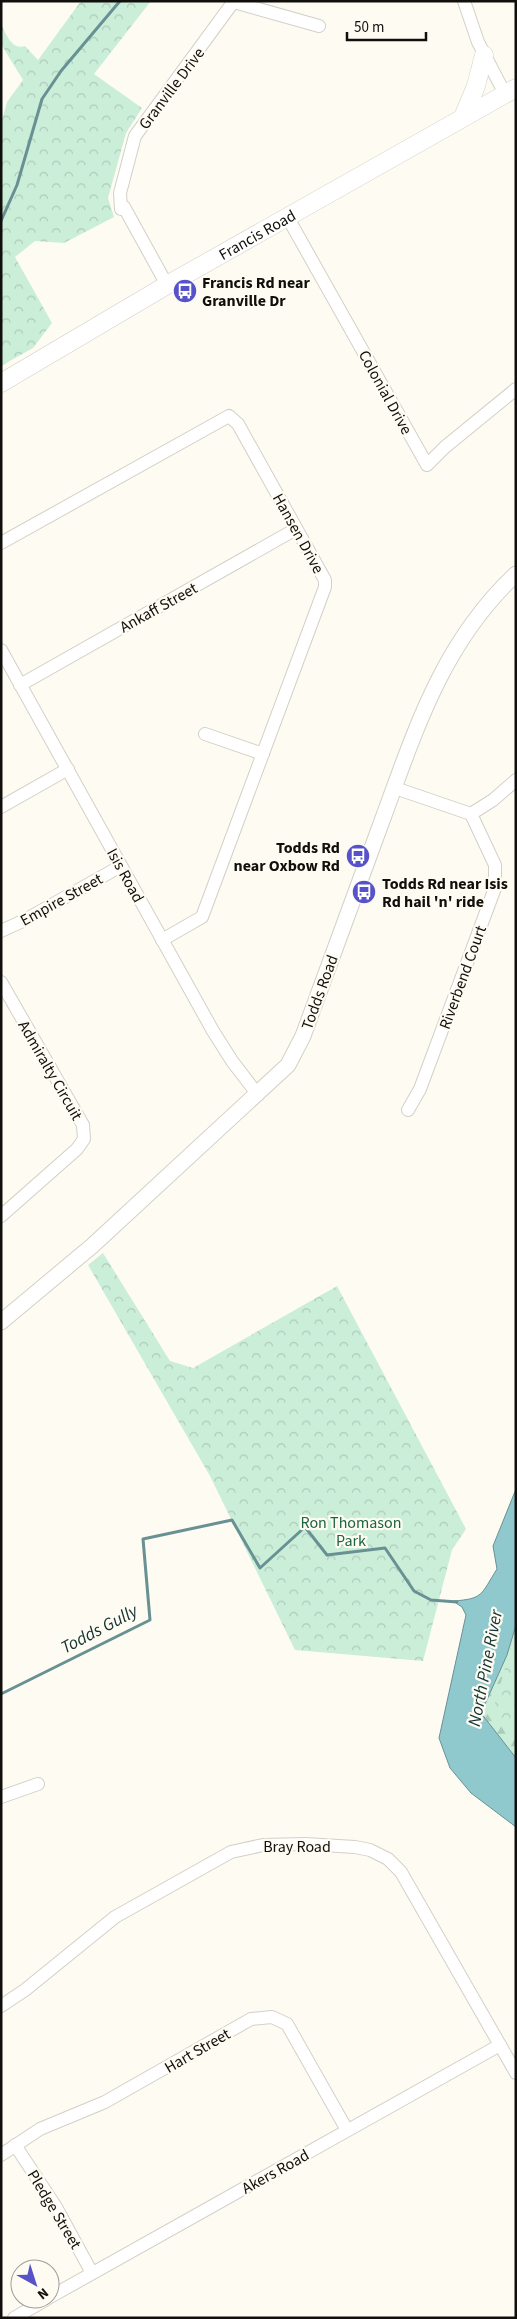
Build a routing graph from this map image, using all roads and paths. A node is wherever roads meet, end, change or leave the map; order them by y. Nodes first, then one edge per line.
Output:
1 (464, 1) edge
2 (234, 2) edge
3 (320, 26) dead end
4 (484, 55) junction
5 (510, 91) edge
6 (463, 118) junction
7 (288, 218) junction
8 (167, 285) junction
9 (1, 383) edge
10 (516, 389) edge
11 (296, 529) junction
12 (1, 543) edge
13 (516, 574) edge
14 (1, 650) edge
15 (20, 685) junction
16 (205, 734) dead end
17 (263, 754) junction
18 (68, 769) junction
19 (516, 780) edge
20 (394, 788) junction
21 (1, 807) edge
22 (471, 814) junction
23 (121, 866) junction
24 (1, 931) edge
25 (162, 940) junction
26 (1, 982) edge
27 (258, 1095) junction
28 (408, 1110) dead end
29 (1, 1216) edge
30 (1, 1322) edge
31 (38, 1784) dead end
32 (1, 1797) edge
33 (1, 2006) edge
34 (500, 2045) junction
35 (516, 2073) edge
36 (347, 2130) junction
37 (15, 2145) junction
38 (1, 2155) edge
39 (92, 2273) junction
40 (60, 2292) edge
41 (30, 2309) edge
42 (14, 2318) edge

1 - 4 street
2 - 3 street
2 - 8 street, Granville Drive
4 - 5 street
4 - 6 main road
5 - 6 main road, Francis Road
6 - 7 main road, Francis Road
7 - 8 main road, Francis Road
7 - 10 street, Colonial Drive
8 - 9 main road, Francis Road
11 - 12 street, Hansen Drive
11 - 15 street, Ankaff Street
11 - 17 street, Hansen Drive
13 - 20 street, Todds Road
14 - 15 street, Isis Road
15 - 18 street, Isis Road
16 - 17 street
17 - 25 street, Hansen Drive
18 - 21 street
18 - 23 street, Isis Road
19 - 22 street
20 - 22 street
20 - 27 street, Todds Road
22 - 28 street, Riverbend Court
23 - 24 street, Empire Street
23 - 25 street, Isis Road
25 - 27 street, Isis Road
26 - 29 street, Admiralty Circuit
27 - 30 street, Todds Road
31 - 32 street
33 - 34 street, Bray Road
34 - 35 street, Bray Road
34 - 36 street, Akers Road
36 - 37 street, Hart Street
36 - 39 street, Akers Road
37 - 38 street, Hart Street
37 - 39 street, Pledge Street
39 - 40 street, Akers Road
41 - 42 street, Akers Road

